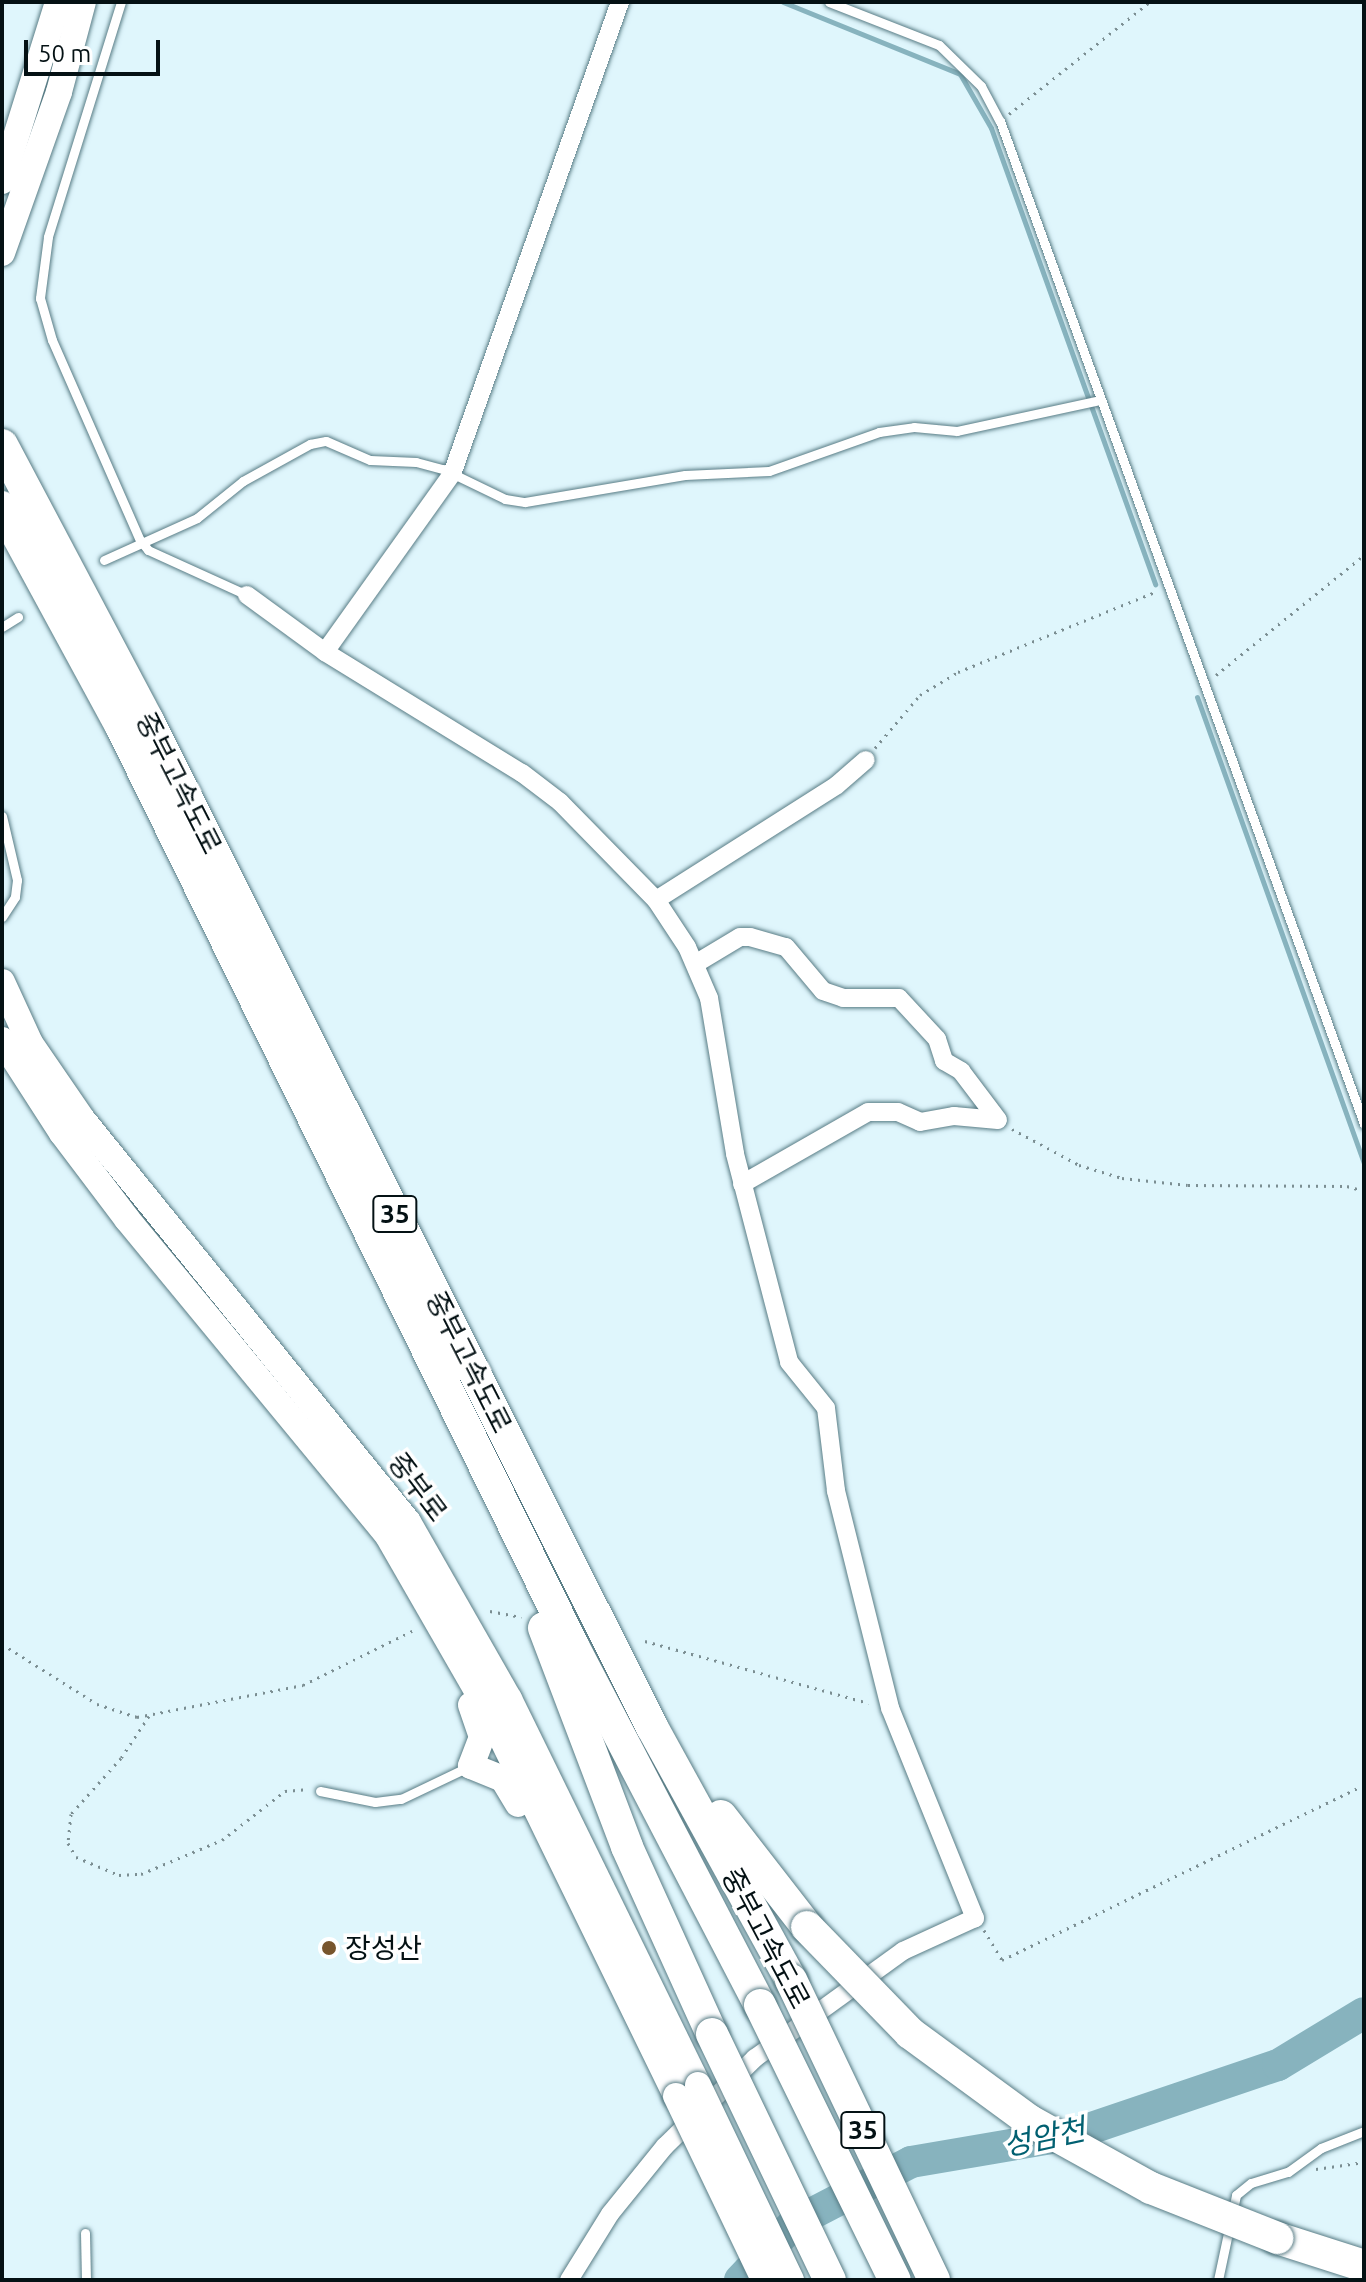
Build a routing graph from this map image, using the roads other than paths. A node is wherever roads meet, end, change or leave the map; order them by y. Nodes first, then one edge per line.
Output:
1 (58, 2) edge
2 (83, 2) edge
3 (121, 2) edge
4 (620, 2) edge
5 (829, 2) edge
6 (2, 181) edge
7 (2, 253) edge
8 (1098, 401) junction
9 (2, 445) edge
10 (452, 474) junction
11 (2, 507) edge
12 (140, 540) junction
13 (104, 560) dead end
14 (247, 595) joint
15 (18, 617) dead end
16 (2, 627) edge
17 (325, 652) junction
18 (866, 760) road end
19 (2, 816) edge
20 (656, 900) junction
21 (2, 917) edge
22 (695, 964) junction
23 (2, 982) edge
24 (2, 1040) edge
25 (1364, 1124) edge
26 (742, 1184) junction
27 (474, 1446) junction
28 (442, 1623) junction
29 (637, 1697) junction
30 (471, 1766) junction
31 (320, 1791) road end
32 (603, 1946) junction
33 (687, 2090) junction
34 (1364, 2131) edge
35 (85, 2233) dead end
36 (1364, 2266) edge
37 (86, 2280) edge
38 (569, 2280) edge
39 (764, 2280) edge
40 (791, 2280) edge
41 (830, 2280) edge
42 (895, 2280) edge
43 (934, 2280) edge
44 (1218, 2280) edge

1 - 6 main road
2 - 7 main road
3 - 12 lane
4 - 10 street
5 - 8 lane
8 - 10 lane
8 - 25 lane
9 - 29 highway, 중부고속도로 / 35
10 - 12 lane
10 - 17 street
11 - 27 highway, 중부고속도로 / 35
12 - 13 lane
12 - 14 lane
14 - 17 street
15 - 16 lane
17 - 20 street
18 - 20 street
19 - 21 lane
20 - 22 street
22 - 26 street
22 - 26 street
23 - 33 main road, 중부로
24 - 28 main road, 중부로
26 - 38 street
27 - 41 highway, bridge
27 - 42 highway, 중부고속도로 / 35, bridge
28 - 30 main road
28 - 32 main road, 중부로
29 - 36 highway, bridge
29 - 43 highway, 중부고속도로 / 35, bridge
30 - 31 lane
30 - 32 main road
32 - 33 main road, 중부로
33 - 39 main road, bridge
33 - 40 main road, bridge
34 - 44 lane
35 - 37 lane

